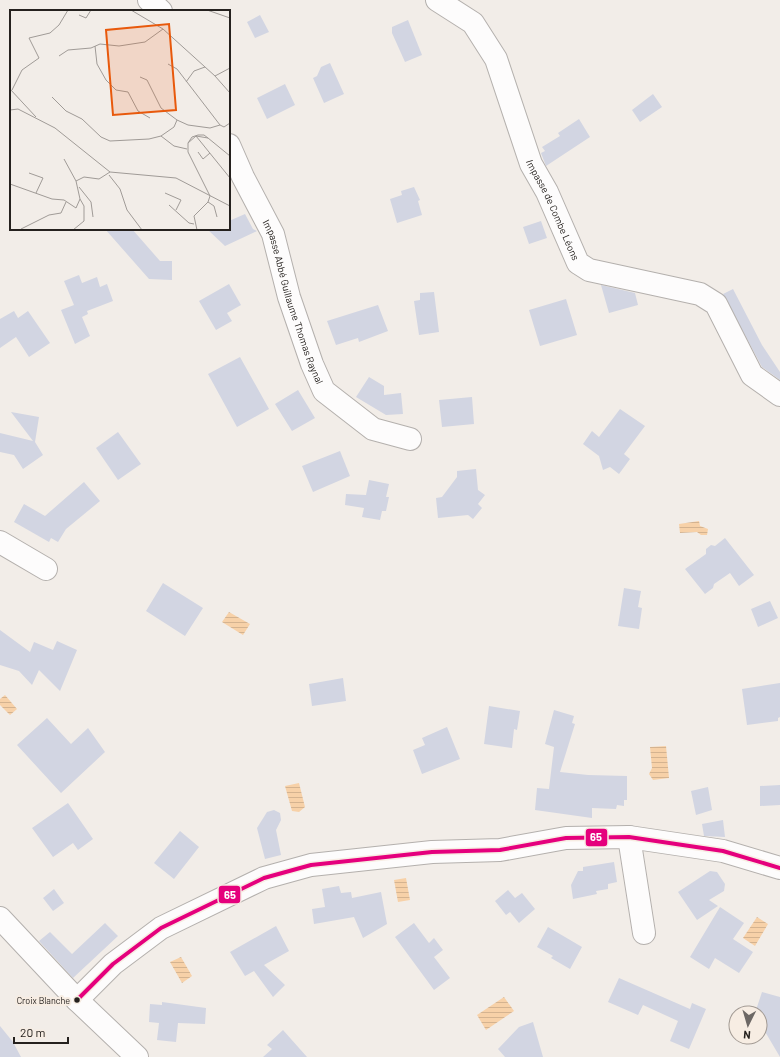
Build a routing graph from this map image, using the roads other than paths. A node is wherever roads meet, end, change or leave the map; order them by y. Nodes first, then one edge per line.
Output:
1 (149, 0) edge
2 (437, 0) edge
3 (160, 10) edge
4 (230, 147) edge
5 (780, 395) edge
6 (410, 439) dead end
7 (0, 542) edge
8 (46, 569) dead end
9 (630, 837) junction
10 (780, 868) edge
11 (0, 918) edge
12 (644, 933) dead end
13 (77, 1000) junction
14 (137, 1057) edge

1 - 3 street
2 - 5 street, Impasse de Combe Léons
4 - 6 street, Impasse Abbé Guillaume Thomas Raynal
7 - 8 street
9 - 10 street
9 - 12 street
9 - 13 street
11 - 13 street
13 - 14 street

